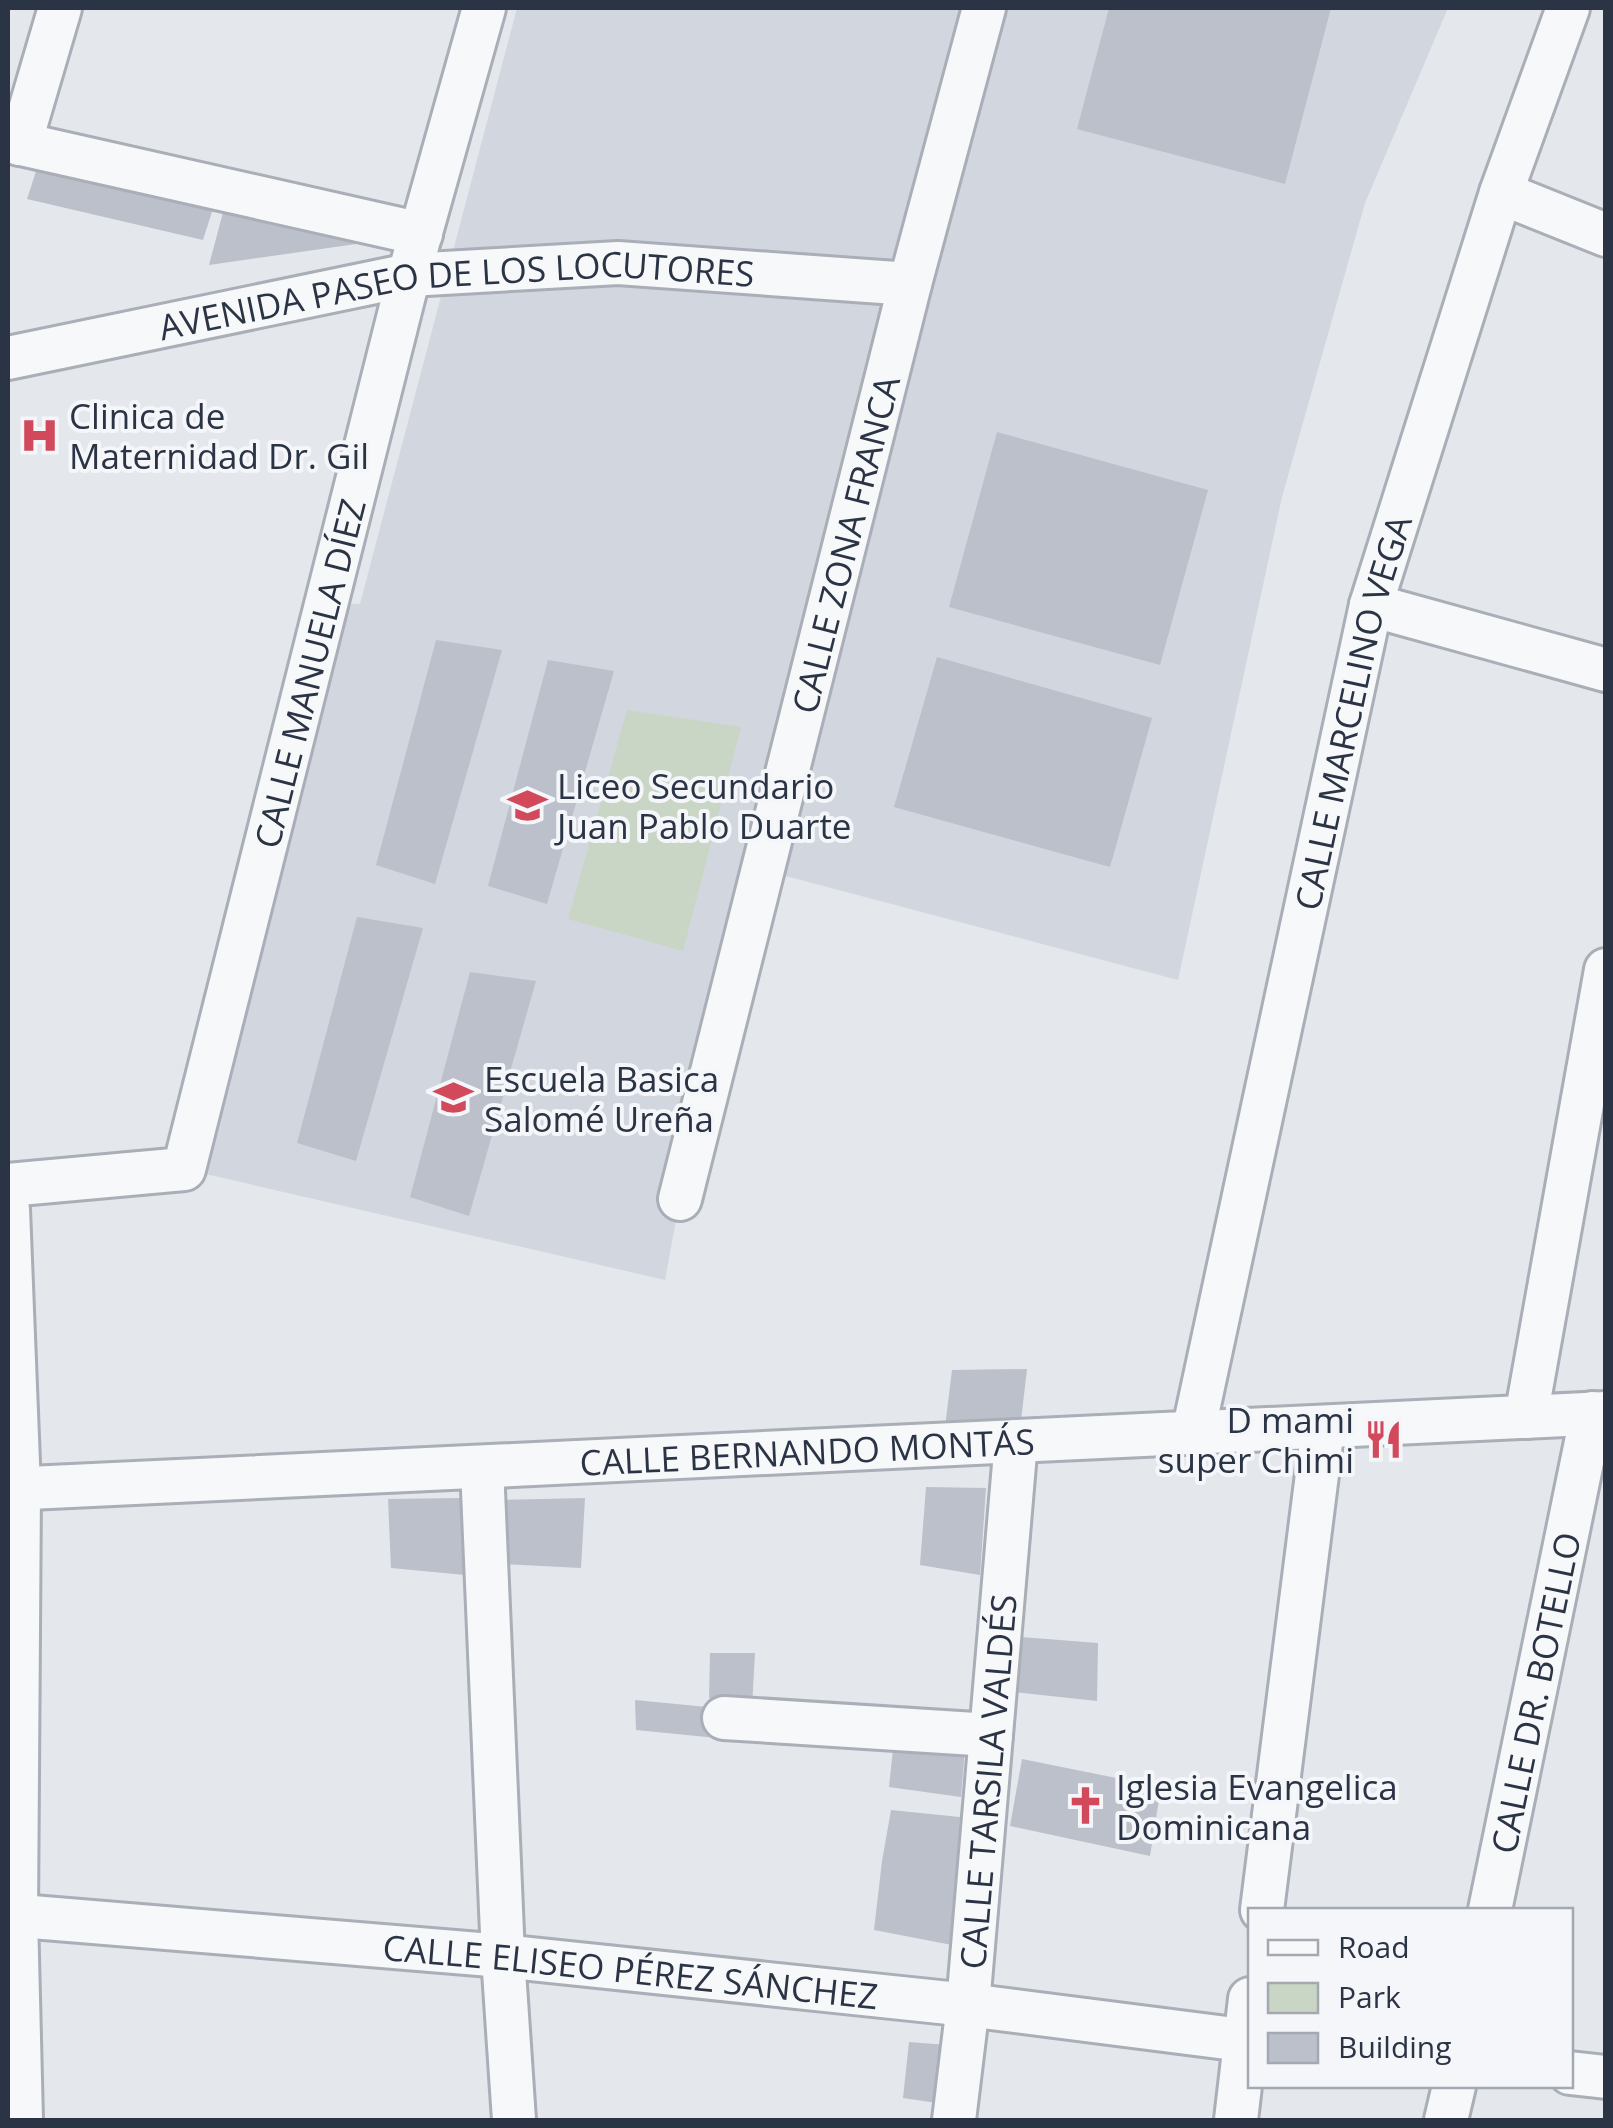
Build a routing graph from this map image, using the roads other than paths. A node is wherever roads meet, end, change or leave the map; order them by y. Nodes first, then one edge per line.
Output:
1 (60, 8) edge
2 (484, 8) edge
3 (984, 8) edge
4 (1568, 8) edge
5 (14, 142) edge
6 (1500, 193) junction
7 (421, 234) junction
8 (1606, 236) edge
9 (409, 275) junction
10 (910, 284) junction
11 (8, 358) edge
12 (1371, 605) junction
13 (1606, 670) edge
14 (1606, 970) edge
15 (8, 1185) edge
16 (680, 1199) dead end
17 (8, 1210) edge
18 (1599, 1413) edge
19 (1526, 1417) junction
20 (1324, 1427) junction
21 (1192, 1433) junction
22 (1016, 1441) junction
23 (482, 1467) junction
24 (14, 1489) edge
25 (724, 1718) dead end
26 (991, 1736) junction
27 (1262, 1908) edge
28 (1490, 1908) edge
29 (12, 1916) edge
30 (503, 1956) junction
31 (968, 2005) junction
32 (1248, 2041) edge
33 (1573, 2073) edge
34 (1606, 2077) edge
35 (1454, 2088) edge
36 (21, 2120) edge
37 (514, 2120) edge
38 (954, 2120) edge
39 (1236, 2120) edge
40 (1446, 2120) edge

1 - 5 street
2 - 7 street, CALLE MANUELA DÍEZ
3 - 10 street, CALLE ZONA FRANCA
4 - 6 street, CALLE MARCELINO VEGA
5 - 7 street
6 - 8 street
6 - 12 street, CALLE MARCELINO VEGA
7 - 9 street, CALLE MANUELA DÍEZ
9 - 10 street, AVENIDA PASEO DE LOS LOCUTORES
9 - 11 street, AVENIDA PASEO DE LOS LOCUTORES
9 - 15 street, CALLE MANUELA DÍEZ
10 - 16 street, CALLE ZONA FRANCA
12 - 13 street
12 - 21 street, CALLE MARCELINO VEGA
14 - 19 street
17 - 24 street
18 - 19 street, CALLE BERNANDO MONTÁS
18 - 28 street, CALLE DR. BOTELLO
19 - 20 street, CALLE BERNANDO MONTÁS
20 - 21 street, CALLE BERNANDO MONTÁS
20 - 27 street
21 - 22 street, CALLE BERNANDO MONTÁS
22 - 23 street, CALLE BERNANDO MONTÁS
22 - 26 street, CALLE TARSILA VALDÉS
23 - 24 street, CALLE BERNANDO MONTÁS
23 - 30 street
24 - 29 street
25 - 26 street
26 - 31 street, CALLE TARSILA VALDÉS
29 - 30 street, CALLE ELISEO PÉREZ SÁNCHEZ
29 - 36 street
30 - 31 street, CALLE ELISEO PÉREZ SÁNCHEZ
30 - 37 street
31 - 32 street, CALLE ELISEO PÉREZ SÁNCHEZ
31 - 38 street, CALLE TARSILA VALDÉS
32 - 39 street
33 - 34 street
35 - 40 street

